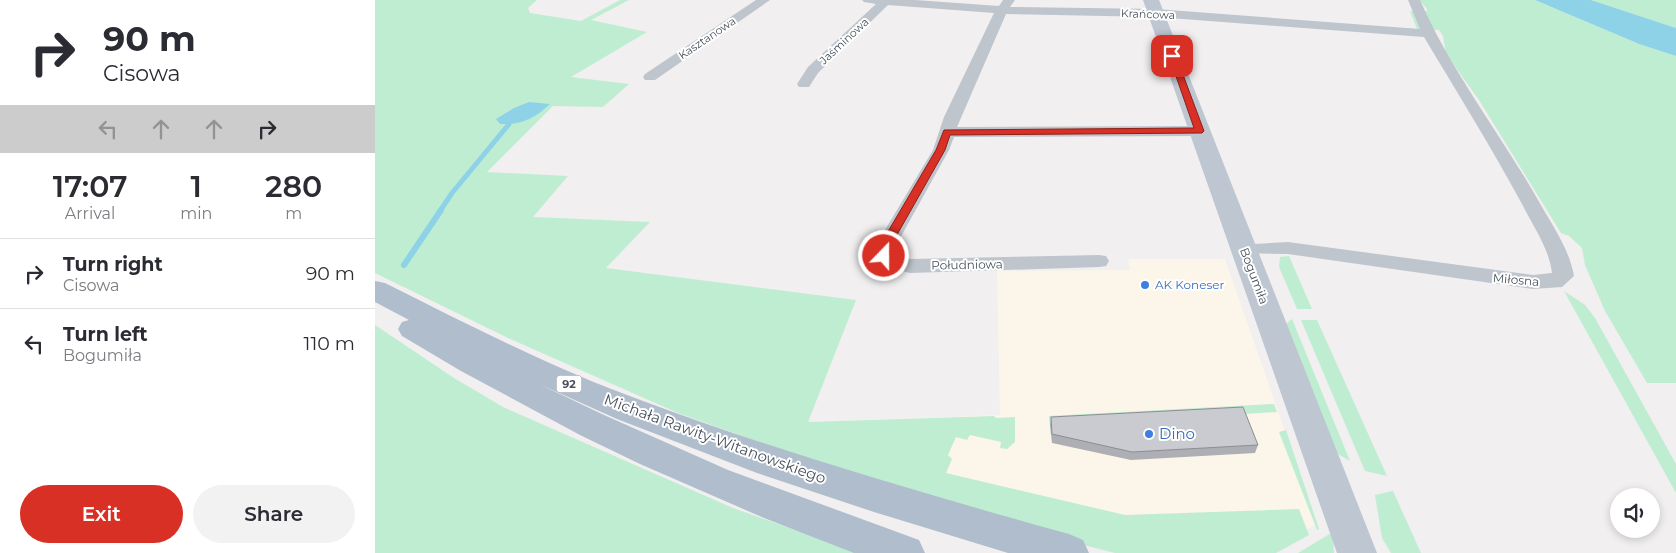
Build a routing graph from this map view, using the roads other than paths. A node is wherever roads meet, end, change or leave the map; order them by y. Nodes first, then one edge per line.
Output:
1 (764, 0) edge
2 (868, 0) edge
3 (1414, 0) edge
4 (886, 1) edge
5 (1005, 5) edge
6 (1153, 7) edge
7 (1428, 33) junction
8 (650, 76) dead end
9 (804, 84) dead end
10 (1199, 131) junction
11 (947, 132) junction
12 (1244, 249) junction
13 (1099, 261) dead end
14 (375, 290) edge
15 (375, 307) edge
16 (905, 553) edge
17 (1069, 553) edge
18 (1357, 553) edge

1 - 8 street, Kasztanowa
2 - 4 street, Krańcowa
3 - 7 street, Miłosna
4 - 5 street, Krańcowa
4 - 9 street, Jaśminowa
5 - 6 street, Krańcowa
5 - 11 street, Południowa
6 - 7 street, Krańcowa
6 - 10 street, Bogumiła
7 - 12 street, Miłosna
10 - 11 street
10 - 12 street, Bogumiła
11 - 13 street, Południowa
12 - 18 street, Bogumiła
14 - 17 main road, Michała Rawity-Witanowskiego / 92
15 - 16 main road, 92

